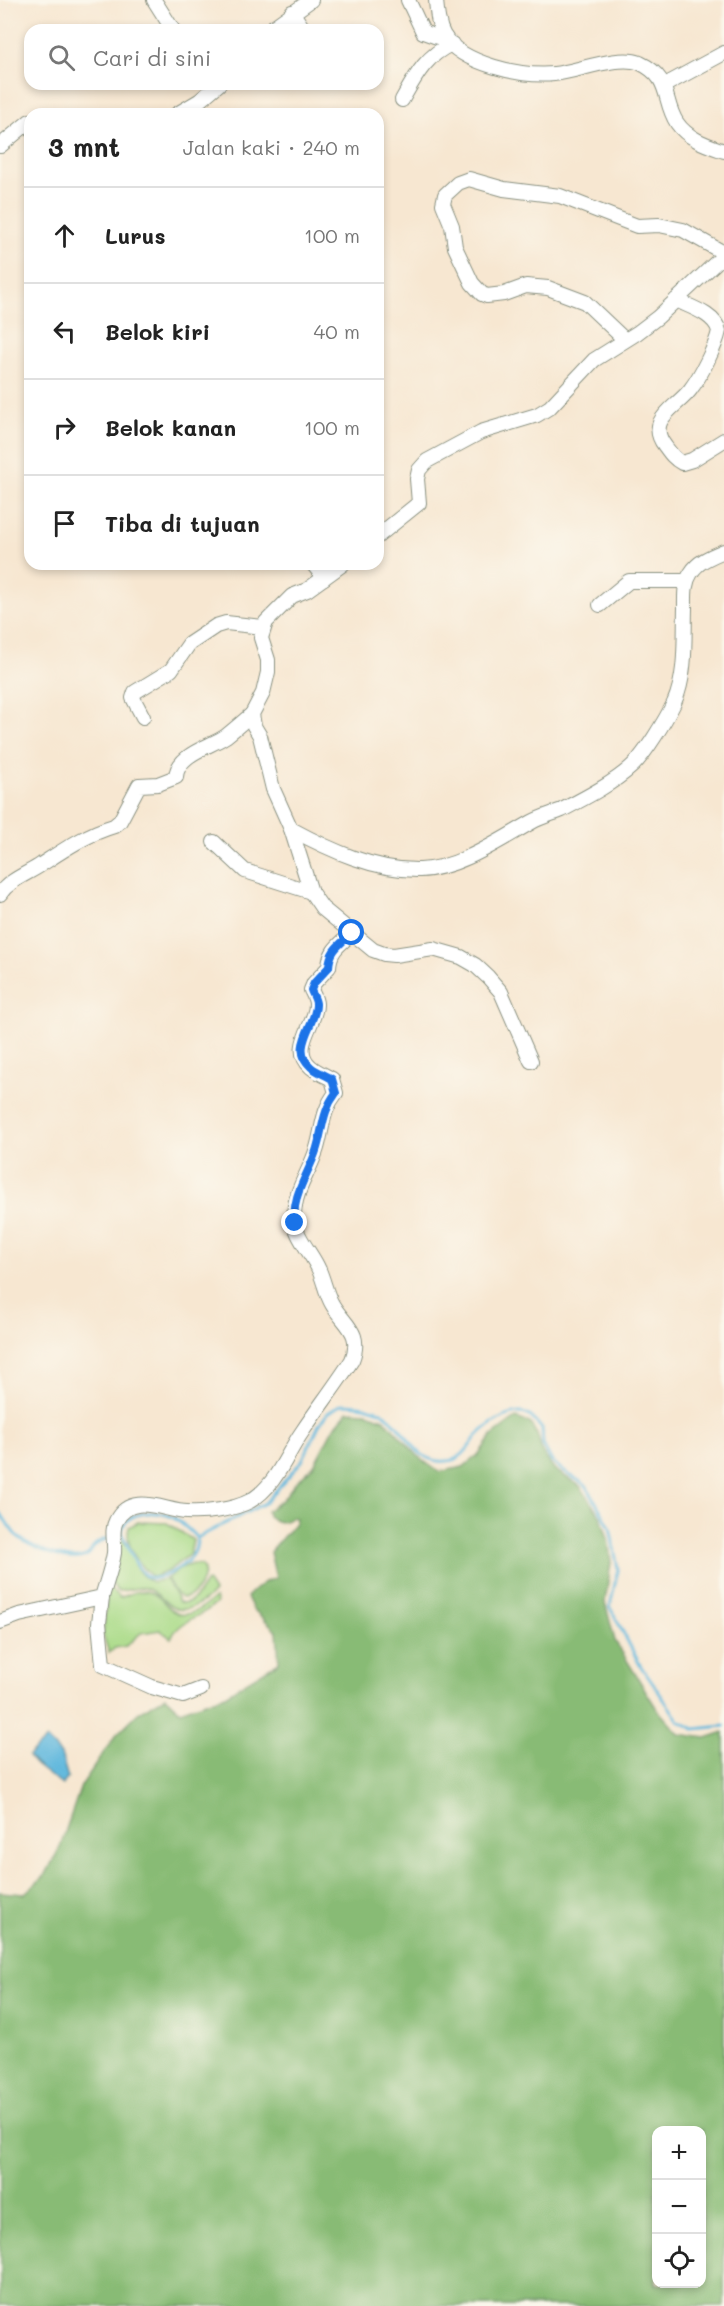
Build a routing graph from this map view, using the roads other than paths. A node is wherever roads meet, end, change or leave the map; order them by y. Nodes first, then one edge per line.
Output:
1 (154, 0) edge
2 (311, 0) edge
3 (408, 0) edge
4 (436, 0) edge
5 (291, 12) junction
6 (169, 24) edge
7 (276, 24) edge
8 (300, 24) edge
9 (448, 41) junction
10 (724, 53) edge
11 (664, 85) junction
12 (197, 90) edge
13 (213, 90) edge
14 (402, 100) dead end
15 (196, 108) edge
16 (24, 126) edge
17 (0, 146) edge
18 (724, 151) edge
19 (724, 254) edge
20 (676, 300) junction
21 (625, 340) junction
22 (724, 440) edge
23 (384, 531) edge
24 (724, 550) edge
25 (318, 570) edge
26 (335, 570) edge
27 (324, 578) junction
28 (686, 581) junction
29 (600, 605) dead end
30 (263, 627) junction
31 (252, 714) junction
32 (143, 717) dead end
33 (291, 829) junction
34 (214, 842) dead end
35 (311, 892) junction
36 (0, 894) edge
37 (352, 933) junction
38 (531, 1061) dead end
39 (102, 1597) junction
40 (0, 1622) edge
41 (201, 1689) dead end

1 - 6 street
2 - 5 street
3 - 9 street
4 - 9 street
5 - 7 street
5 - 8 street
9 - 11 street
9 - 14 street
10 - 11 street
11 - 18 street
12 - 15 street
13 - 15 street
16 - 17 street
19 - 20 street
19 - 21 street
20 - 21 street
20 - 22 street
21 - 23 street
24 - 28 street
25 - 27 street
26 - 27 street
27 - 30 street
28 - 29 street
28 - 33 street
30 - 31 street
30 - 32 street
31 - 33 street
31 - 36 street
33 - 35 street
34 - 35 street
35 - 37 street
37 - 38 street
37 - 39 street
39 - 40 street
39 - 41 street

